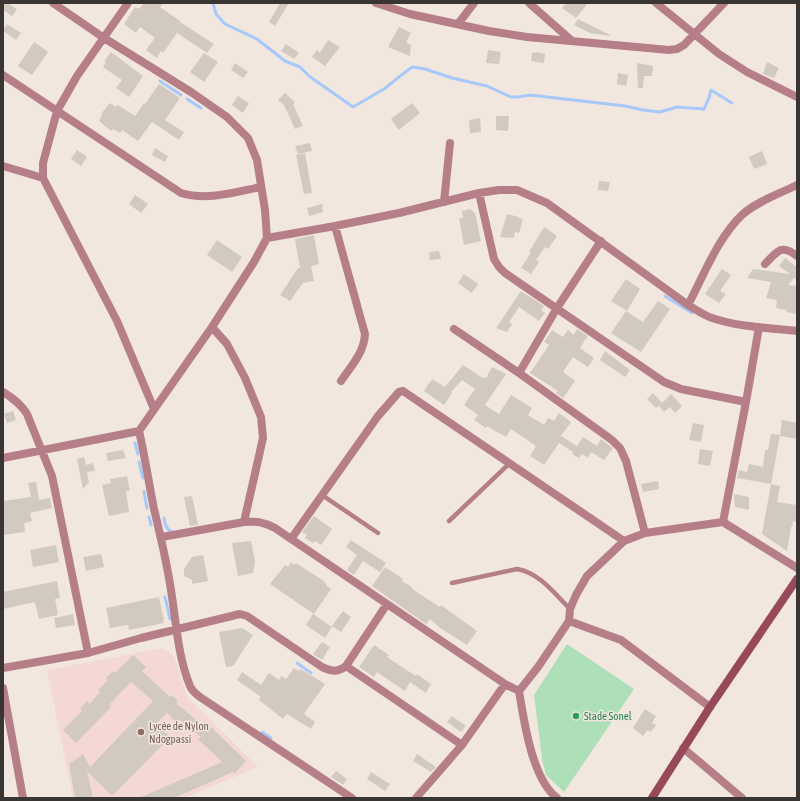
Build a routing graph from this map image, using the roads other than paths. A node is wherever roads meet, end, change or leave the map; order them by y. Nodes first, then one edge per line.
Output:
1 (53, 3) edge
2 (128, 3) edge
3 (376, 3) edge
4 (474, 3) edge
5 (529, 3) edge
6 (656, 3) edge
7 (724, 3) edge
8 (458, 24) junction
9 (695, 34) junction
10 (104, 38) junction
11 (571, 40) junction
12 (3, 75) edge
13 (797, 97) edge
14 (57, 111) junction
15 (450, 143) dead end
16 (3, 166) edge
17 (43, 178) junction
18 (797, 185) edge
19 (261, 187) junction
20 (479, 193) junction
21 (444, 202) junction
22 (335, 226) junction
23 (267, 238) junction
24 (601, 242) junction
25 (797, 256) edge
26 (765, 264) dead end
27 (688, 305) junction
28 (557, 308) junction
29 (212, 327) junction
30 (758, 327) junction
31 (454, 329) dead end
32 (797, 331) edge
33 (519, 373) junction
34 (341, 381) dead end
35 (3, 392) edge
36 (746, 402) junction
37 (154, 409) junction
38 (139, 431) junction
39 (42, 449) junction
40 (3, 458) edge
41 (510, 463) junction
42 (322, 495) junction
43 (449, 521) dead end
44 (244, 522) junction
45 (722, 522) junction
46 (378, 533) dead end
47 (645, 533) junction
48 (162, 537) junction
49 (291, 539) junction
50 (624, 541) junction
51 (797, 568) edge
52 (797, 579) edge
53 (452, 583) dead end
54 (387, 604) junction
55 (570, 609) junction
56 (569, 621) junction
57 (177, 630) junction
58 (88, 653) junction
59 (346, 666) junction
60 (3, 668) edge
61 (505, 684) junction
62 (3, 688) edge
63 (519, 691) junction
64 (710, 707) junction
65 (462, 745) junction
66 (683, 748) junction
67 (23, 798) edge
68 (352, 798) edge
69 (416, 798) edge
70 (557, 798) edge
71 (652, 798) edge
72 (742, 798) edge

1 - 10 street
2 - 10 street
3 - 8 street
4 - 8 street
5 - 11 street
6 - 9 street
7 - 9 street
8 - 11 street
9 - 11 street
9 - 13 street
10 - 14 street
10 - 19 street
12 - 14 street
14 - 17 street
14 - 19 street
15 - 21 street
16 - 17 street
17 - 37 street
18 - 27 street
19 - 23 street
20 - 21 street
20 - 24 street
20 - 28 street
21 - 22 street
22 - 23 street
22 - 34 street
23 - 29 street
24 - 27 street
24 - 28 street
25 - 26 street
27 - 30 street
28 - 33 street
28 - 36 street
29 - 37 street
29 - 44 street
30 - 32 street
30 - 36 street
31 - 33 street
33 - 47 street
35 - 39 street
36 - 45 street
37 - 38 street
38 - 39 street
38 - 48 street
39 - 40 street
39 - 58 street
41 - 42 street
41 - 43 lane
41 - 50 street
42 - 46 lane
42 - 49 street
44 - 48 street
44 - 49 street
45 - 47 street
45 - 51 street
47 - 50 street
48 - 57 street
49 - 54 street
50 - 55 street
52 - 64 main road
53 - 55 lane
54 - 59 street
54 - 61 street
55 - 56 street
56 - 63 street
56 - 64 street
57 - 58 street
57 - 59 street
57 - 68 street
58 - 60 street
59 - 65 street
61 - 63 street
61 - 65 street
62 - 67 street
63 - 70 street
64 - 66 main road
65 - 69 street
66 - 71 main road
66 - 72 street

